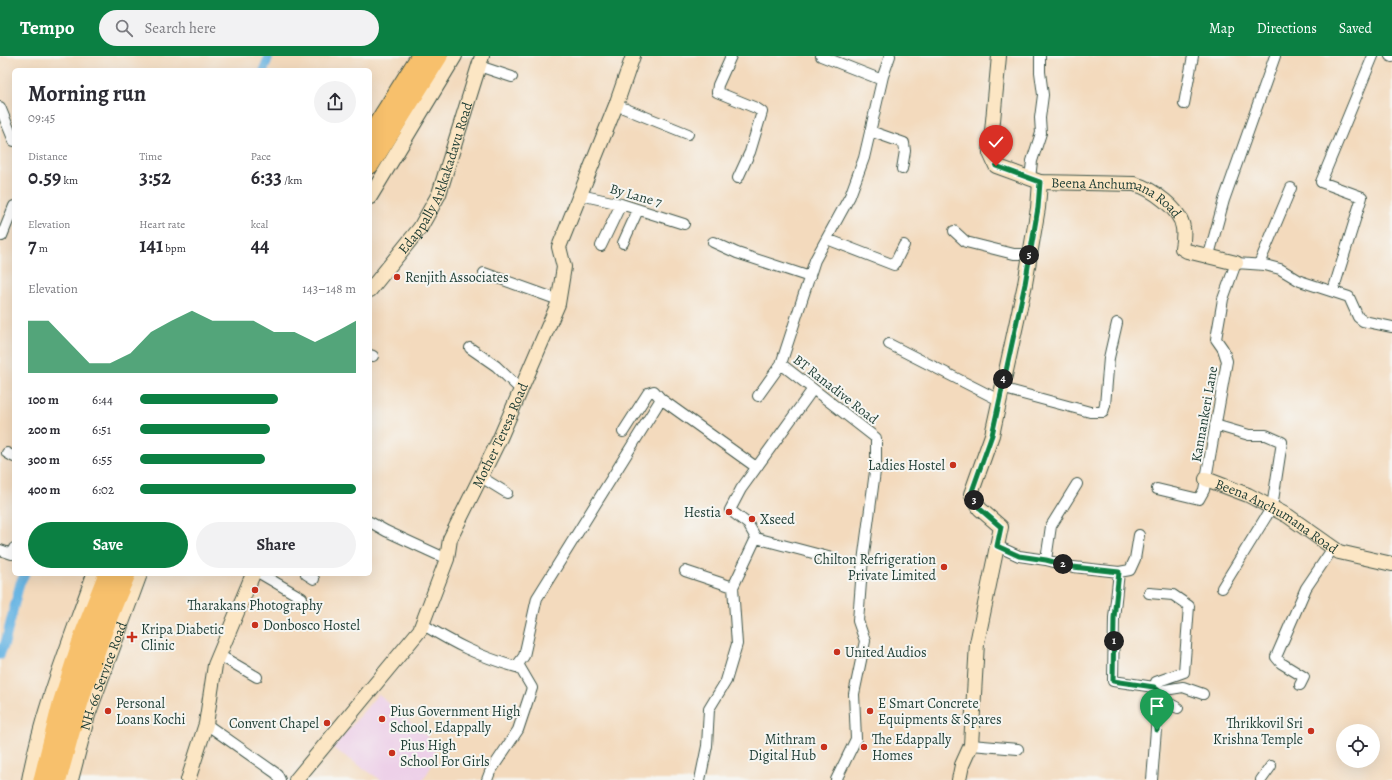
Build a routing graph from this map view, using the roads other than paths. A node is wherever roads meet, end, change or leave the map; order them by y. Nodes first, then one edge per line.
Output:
1 (421, 56) edge
2 (438, 56) edge
3 (455, 56) edge
4 (633, 56) edge
5 (731, 56) edge
6 (821, 56) edge
7 (890, 56) edge
8 (999, 56) edge
9 (1040, 56) edge
10 (1193, 56) edge
11 (1275, 56) edge
12 (1374, 56) edge
13 (481, 61) edge
14 (512, 77) dead end
15 (882, 80) junction
16 (1184, 104) dead end
17 (616, 105) junction
18 (0, 107) edge
19 (870, 131) junction
20 (372, 134) edge
21 (688, 134) dead end
22 (12, 136) edge
23 (372, 161) edge
24 (902, 169) dead end
25 (738, 178) dead end
26 (1035, 181) junction
27 (1291, 188) dead end
28 (372, 194) edge
29 (580, 194) junction
30 (621, 204) junction
31 (638, 210) junction
32 (12, 211) edge
33 (684, 224) dead end
34 (954, 231) dead end
35 (2, 236) dead end
36 (827, 239) junction
37 (713, 242) dead end
38 (623, 243) dead end
39 (904, 245) dead end
40 (601, 246) dead end
41 (1029, 254) junction
42 (1209, 255) junction
43 (1236, 263) junction
44 (1259, 264) junction
45 (484, 273) dead end
46 (810, 277) junction
47 (372, 288) edge
48 (1333, 291) junction
49 (559, 300) junction
50 (1117, 323) dead end
51 (1392, 327) edge
52 (889, 344) dead end
53 (470, 348) dead end
54 (780, 364) junction
55 (521, 390) junction
56 (813, 390) junction
57 (1000, 394) junction
58 (758, 396) dead end
59 (662, 399) junction
60 (1215, 425) junction
61 (623, 432) dead end
62 (756, 467) junction
63 (480, 477) junction
64 (1206, 479) junction
65 (1077, 484) dead end
66 (1157, 490) dead end
67 (507, 494) dead end
68 (1272, 507) junction
69 (372, 523) edge
70 (1139, 535) dead end
71 (756, 538) junction
72 (997, 546) junction
73 (1334, 548) junction
74 (0, 550) edge
75 (12, 554) edge
76 (832, 558) dead end
77 (447, 559) junction
78 (1046, 560) junction
79 (1392, 564) edge
80 (685, 571) dead end
81 (1119, 572) junction
82 (93, 576) edge
83 (107, 576) edge
84 (125, 576) edge
85 (139, 576) edge
86 (252, 576) edge
87 (264, 576) edge
88 (733, 587) junction
89 (1222, 588) dead end
90 (1149, 593) dead end
91 (302, 598) dead end
92 (422, 624) junction
93 (219, 655) junction
94 (518, 664) junction
95 (96, 674) junction
96 (257, 677) dead end
97 (1300, 685) dead end
98 (1158, 692) junction
99 (1202, 694) dead end
100 (1178, 708) dead end
101 (206, 724) junction
102 (971, 745) junction
103 (1018, 750) dead end
104 (1271, 766) dead end
105 (29, 780) edge
106 (43, 780) edge
107 (57, 780) edge
108 (71, 780) edge
109 (188, 780) edge
110 (280, 780) edge
111 (296, 780) edge
112 (487, 780) edge
113 (700, 780) edge
114 (836, 780) edge
115 (959, 780) edge
116 (1152, 780) edge
117 (1261, 780) edge

1 - 20 highway
2 - 23 highway
3 - 28 street
4 - 17 street, Mother Teresa Road
5 - 25 street
6 - 15 street
7 - 15 street, BT Ranadive Road
8 - 26 street, Beena Anchumana Road
9 - 26 street
10 - 16 street
11 - 42 street
12 - 48 street
13 - 14 street
13 - 47 street, Edappally Arkkakadavu Road
15 - 19 street, BT Ranadive Road
17 - 21 street
17 - 29 street, Mother Teresa Road
18 - 22 street
19 - 24 street
19 - 36 street, BT Ranadive Road
26 - 41 street
26 - 42 street, Beena Anchumana Road
27 - 44 street
29 - 30 street, By Lane 7
29 - 49 street, Mother Teresa Road
30 - 31 street, By Lane 7
30 - 40 street
31 - 33 street, By Lane 7
31 - 38 street
32 - 35 street
34 - 41 street
36 - 39 street
36 - 46 street, BT Ranadive Road
37 - 46 street
41 - 57 street
42 - 43 street, Beena Anchumana Road
43 - 44 street, Beena Anchumana Road
43 - 60 street, Kannankeri Lane
44 - 48 street, Beena Anchumana Road
45 - 49 street
46 - 54 street, BT Ranadive Road
48 - 51 street, Beena Anchumana Road
49 - 55 street, Mother Teresa Road
50 - 57 street
52 - 57 street
53 - 55 street
54 - 56 street, BT Ranadive Road
54 - 58 street
55 - 63 street, Mother Teresa Road
56 - 62 street
56 - 114 street, BT Ranadive Road
57 - 72 street
59 - 61 street
59 - 62 street
59 - 94 street
60 - 64 street, Kannankeri Lane
60 - 68 street
62 - 71 street
63 - 67 street
63 - 77 street, Mother Teresa Road
64 - 66 street, Kannankeri Lane
64 - 68 street, Beena Anchumana Road
65 - 78 street
68 - 73 street, Beena Anchumana Road
68 - 89 street
69 - 77 street
70 - 81 street
71 - 76 street
71 - 88 street
72 - 78 street
72 - 102 street
73 - 79 street, Beena Anchumana Road
73 - 97 street
74 - 75 street
77 - 92 street, Mother Teresa Road
78 - 81 street
80 - 88 street
81 - 98 street
82 - 105 street
83 - 106 highway
84 - 95 highway
85 - 95 street, NH-66 Service Road
86 - 93 street
87 - 91 street
88 - 113 street
90 - 98 street
92 - 94 street
92 - 111 street, Mother Teresa Road
93 - 96 street
93 - 101 street
94 - 112 street
95 - 107 highway
95 - 108 street, NH-66 Service Road
98 - 99 street
98 - 100 street
98 - 116 street
101 - 109 street
101 - 110 street
102 - 103 street
102 - 115 street
104 - 117 street

